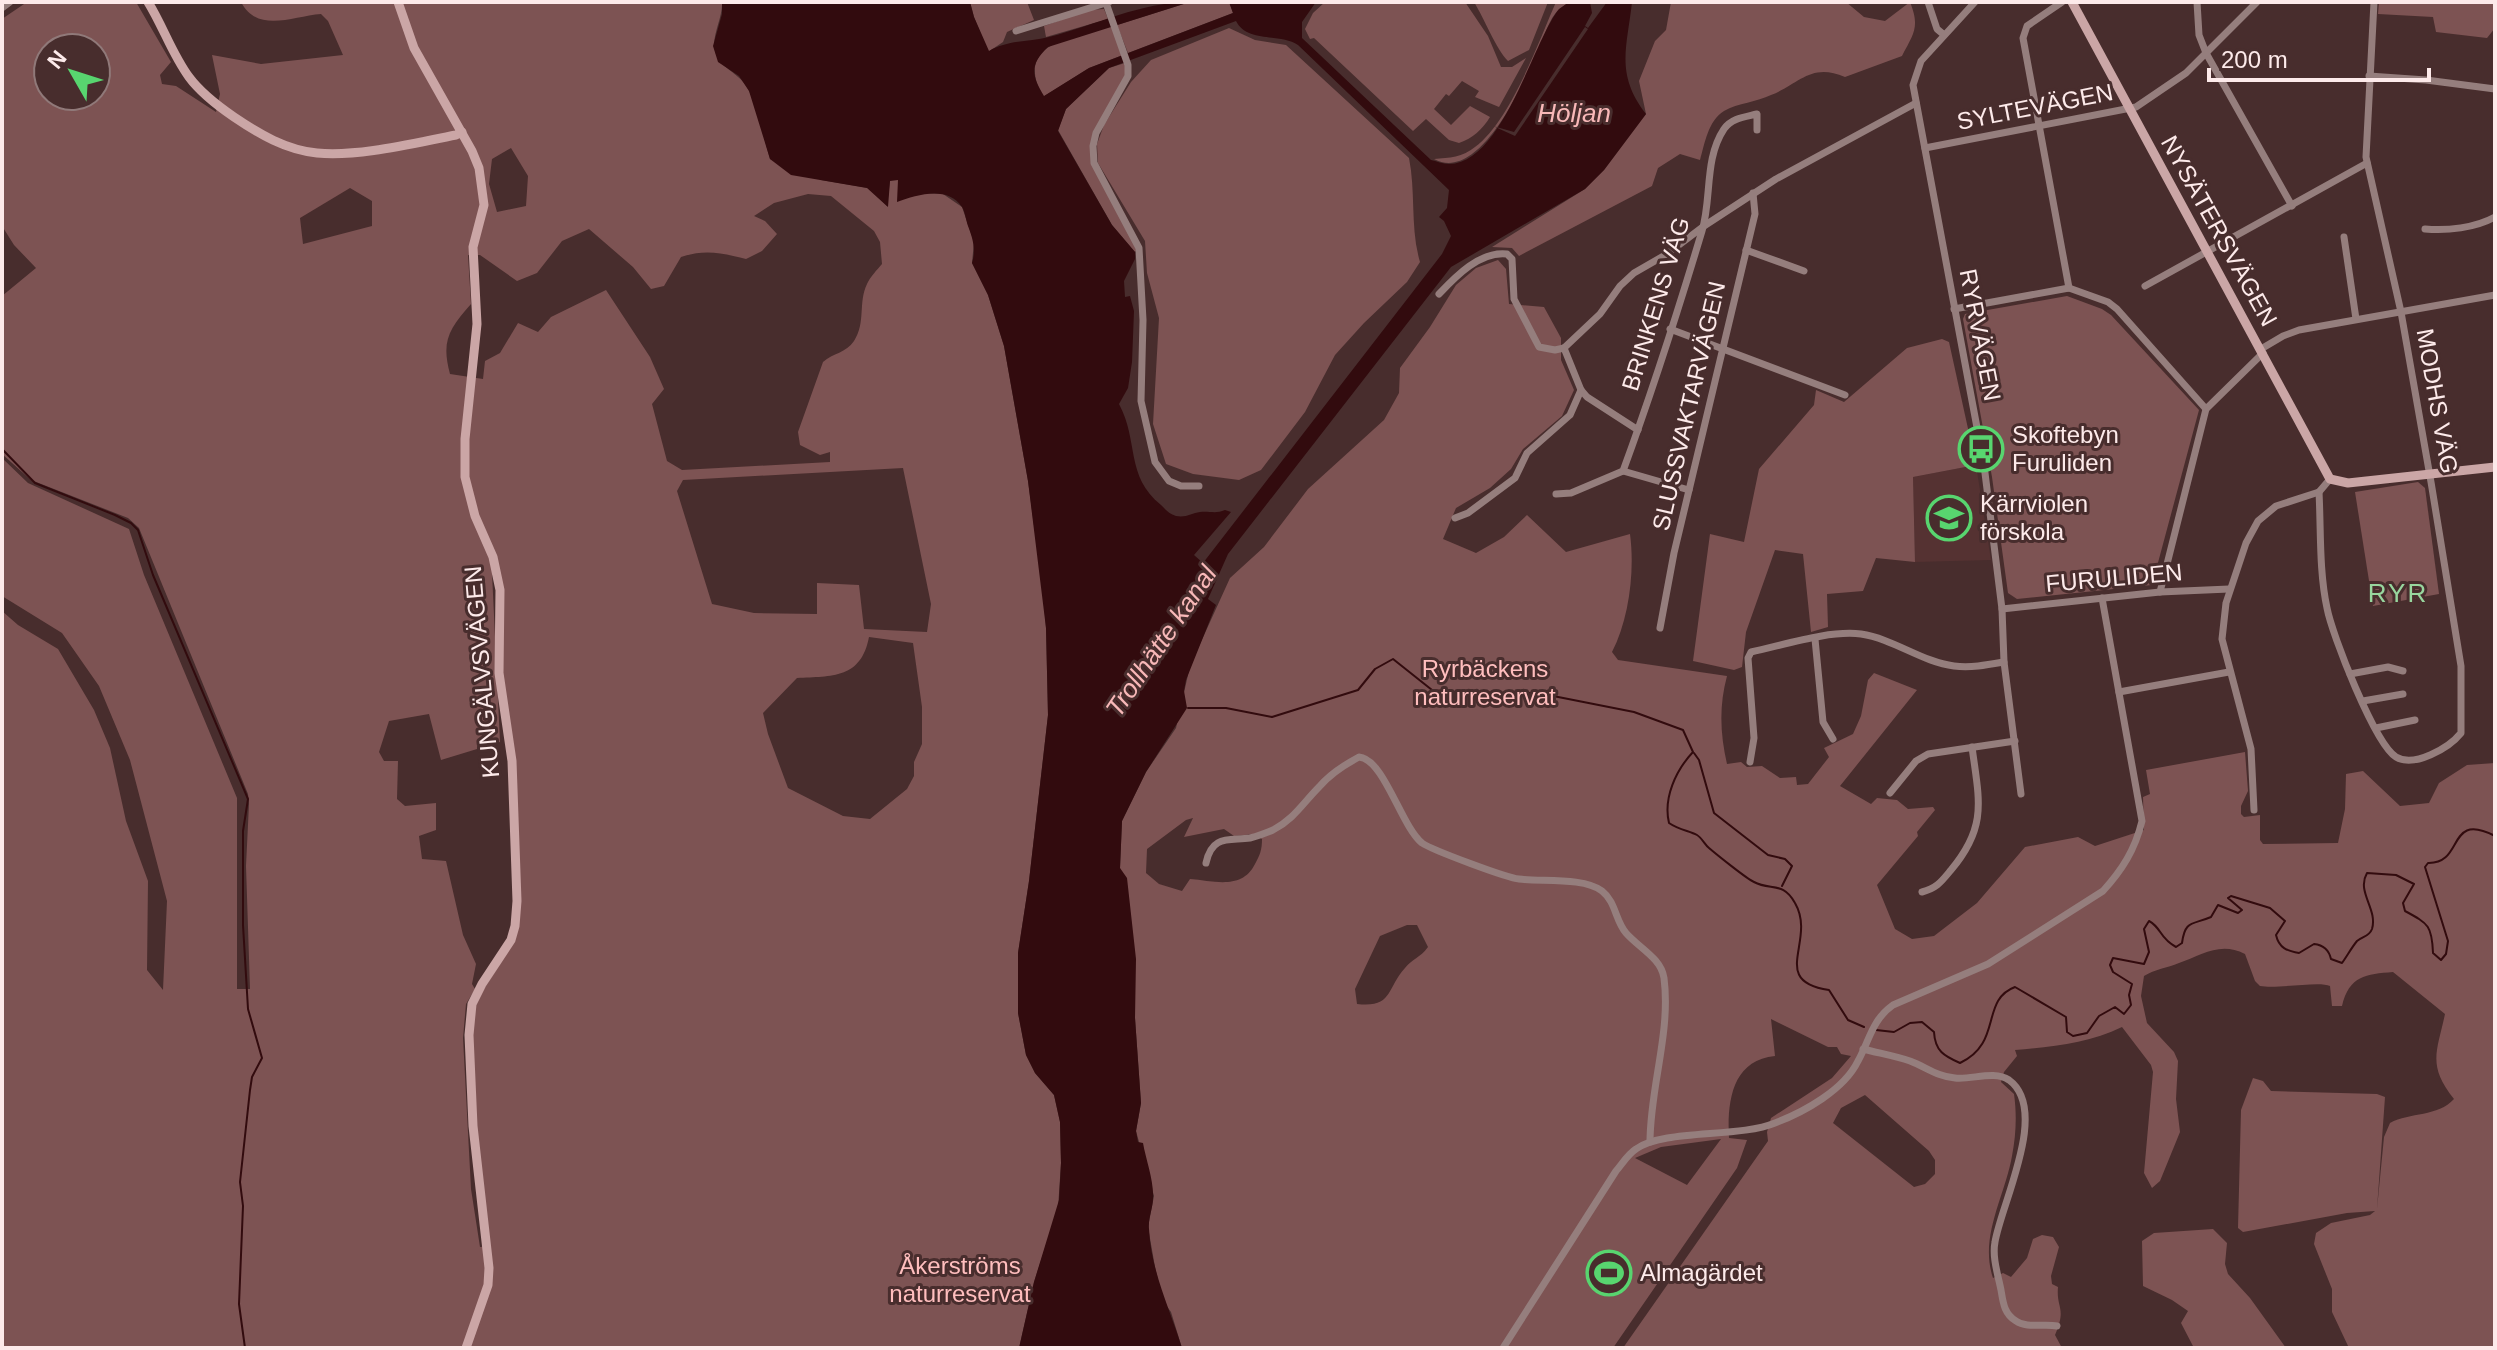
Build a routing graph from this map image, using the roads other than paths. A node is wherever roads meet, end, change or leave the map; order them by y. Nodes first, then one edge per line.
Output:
1 (10, 2) edge
2 (148, 2) edge
3 (398, 2) edge
4 (1928, 2) edge
5 (1975, 2) edge
6 (2062, 2) edge
7 (2072, 2) edge
8 (2197, 2) edge
9 (2257, 2) edge
10 (2374, 2) edge
11 (1108, 3) edge
12 (2, 8) edge
13 (1016, 31) dead end
14 (1943, 34) junction
15 (2206, 53) junction
16 (2369, 76) junction
17 (2495, 89) edge
18 (1916, 103) junction
19 (2129, 109) junction
20 (2040, 126) junction
21 (1757, 130) dead end
22 (462, 132) junction
23 (1925, 148) junction
24 (2367, 163) junction
25 (1753, 193) junction
26 (2292, 206) junction
27 (2495, 217) edge
28 (1704, 226) junction
29 (2425, 229) dead end
30 (2344, 237) dead end
31 (1746, 250) junction
32 (2208, 251) junction
33 (1804, 271) dead end
34 (2145, 286) dead end
35 (2069, 288) junction
36 (1439, 294) dead end
37 (2495, 295) edge
38 (1954, 309) junction
39 (2401, 312) junction
40 (2356, 319) junction
41 (1670, 329) junction
42 (1564, 348) junction
43 (1723, 348) junction
44 (2262, 351) junction
45 (1581, 390) junction
46 (1845, 395) dead end
47 (2206, 409) junction
48 (1638, 430) junction
49 (2495, 467) edge
50 (1623, 471) junction
51 (2430, 474) junction
52 (2330, 479) junction
53 (1199, 486) dead end
54 (1689, 490) junction
55 (2319, 492) junction
56 (1556, 494) dead end
57 (1455, 518) dead end
58 (2229, 589) junction
59 (2160, 592) junction
60 (2102, 598) junction
61 (2002, 609) junction
62 (1660, 628) dead end
63 (1815, 639) junction
64 (2004, 662) junction
65 (2403, 671) dead end
66 (2229, 672) junction
67 (2350, 674) junction
68 (2119, 692) junction
69 (2403, 694) dead end
70 (2363, 701) junction
71 (2415, 720) dead end
72 (2376, 728) junction
73 (1833, 739) dead end
74 (2015, 741) junction
75 (1972, 747) junction
76 (1750, 762) dead end
77 (1890, 793) dead end
78 (2021, 794) dead end
79 (2254, 810) dead end
80 (1206, 863) dead end
81 (1922, 892) dead end
82 (1863, 1049) junction
83 (1650, 1142) junction
84 (2057, 1326) dead end
85 (466, 1348) edge
86 (1503, 1348) edge

1 - 12 street
2 - 22 street
3 - 22 street, KUNGÄLVSVÄGEN
4 - 14 street
5 - 14 street, RYRVÄGEN
6 - 20 street
7 - 19 street, NYSÄTERSVÄGEN
8 - 15 street
9 - 15 street, SYLTEVÄGEN
10 - 16 street, MODHS VÄG
11 - 13 street
11 - 53 street
14 - 18 street, RYRVÄGEN
15 - 19 street, SYLTEVÄGEN
15 - 26 street
16 - 17 street
16 - 24 street, MODHS VÄG
18 - 23 street, RYRVÄGEN
18 - 25 street
19 - 20 street, SYLTEVÄGEN
19 - 32 street, NYSÄTERSVÄGEN
20 - 23 street, SYLTEVÄGEN
20 - 35 street
21 - 28 street, BRINKENS VÄG
22 - 85 street, KUNGÄLVSVÄGEN
23 - 38 street, RYRVÄGEN
24 - 26 street
24 - 39 street, MODHS VÄG
25 - 28 street
25 - 31 street, SLUSSVAKTARVÄGEN
26 - 32 street
27 - 29 street
28 - 41 street, BRINKENS VÄG
28 - 42 street
30 - 40 street
31 - 33 street
31 - 43 street, SLUSSVAKTARVÄGEN
32 - 34 street
32 - 44 street, NYSÄTERSVÄGEN
35 - 38 street
35 - 47 street
36 - 42 street
37 - 39 street
38 - 61 street, RYRVÄGEN
39 - 40 street
39 - 51 street, MODHS VÄG
40 - 44 street
41 - 43 street
41 - 48 street, BRINKENS VÄG
42 - 45 street
43 - 46 street
43 - 54 street, SLUSSVAKTARVÄGEN
44 - 47 street
44 - 52 street, NYSÄTERSVÄGEN
45 - 48 street
45 - 57 street
47 - 59 street
48 - 50 street, BRINKENS VÄG
49 - 51 street
50 - 54 street
50 - 56 street
51 - 52 street
51 - 72 street, MODHS VÄG
52 - 55 street
54 - 62 street, SLUSSVAKTARVÄGEN
55 - 58 street
55 - 67 street
58 - 59 street, FURULIDEN
58 - 66 street
59 - 60 street, FURULIDEN
60 - 61 street, FURULIDEN
60 - 68 street
61 - 64 street, RYRVÄGEN
63 - 64 street
63 - 73 street
63 - 76 street
64 - 74 street, RYRVÄGEN
65 - 67 street
66 - 68 street
66 - 79 street
67 - 70 street
68 - 82 street
69 - 70 street
70 - 72 street
71 - 72 street
74 - 75 street
74 - 78 street, RYRVÄGEN
75 - 77 street
75 - 81 street
80 - 83 street
82 - 83 street
82 - 84 street
83 - 86 street

